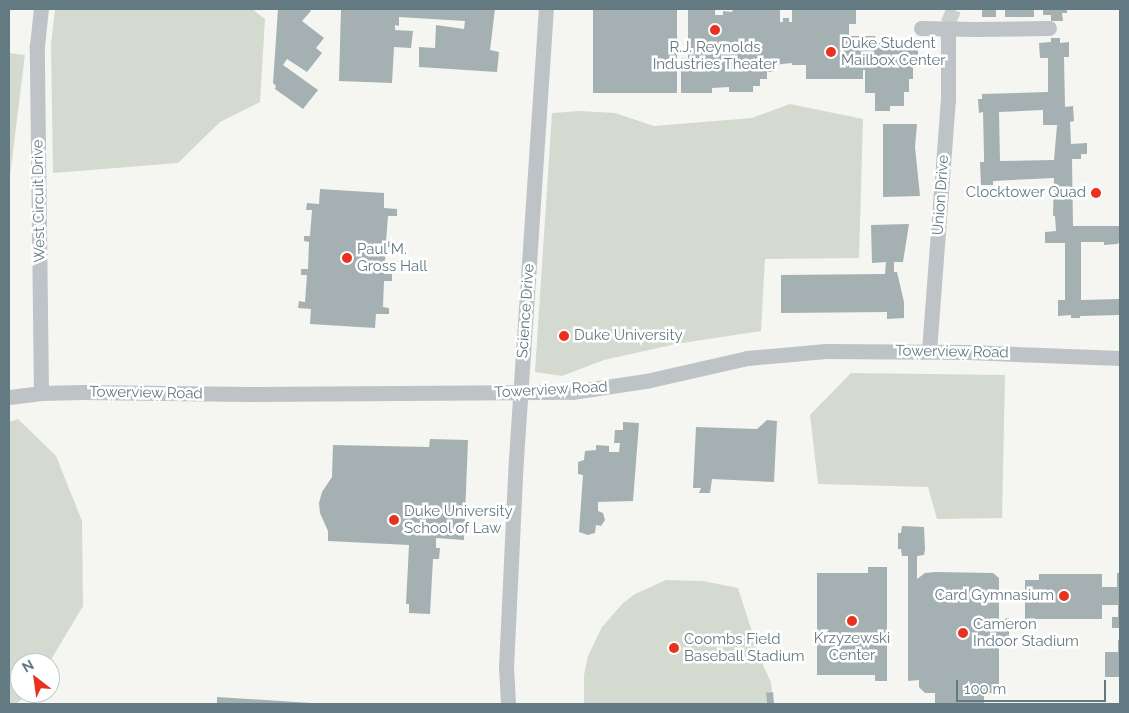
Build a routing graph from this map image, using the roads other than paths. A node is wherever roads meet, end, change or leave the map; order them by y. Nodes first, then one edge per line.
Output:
1 (41, 9) edge
2 (546, 9) edge
3 (921, 28) dead end
4 (1049, 28) dead end
5 (948, 38) tunnel mouth
6 (929, 351) junction
7 (1120, 358) edge
8 (41, 393) junction
9 (520, 393) junction
10 (9, 397) edge
11 (508, 704) edge

1 - 8 street, West Circuit Drive
2 - 9 street, Science Drive
3 - 4 street, bridge
5 - 6 street, Union Drive
6 - 7 street, Towerview Road
6 - 9 street, Towerview Road
8 - 9 street, Towerview Road
8 - 10 street, Towerview Road
9 - 11 street, Science Drive

